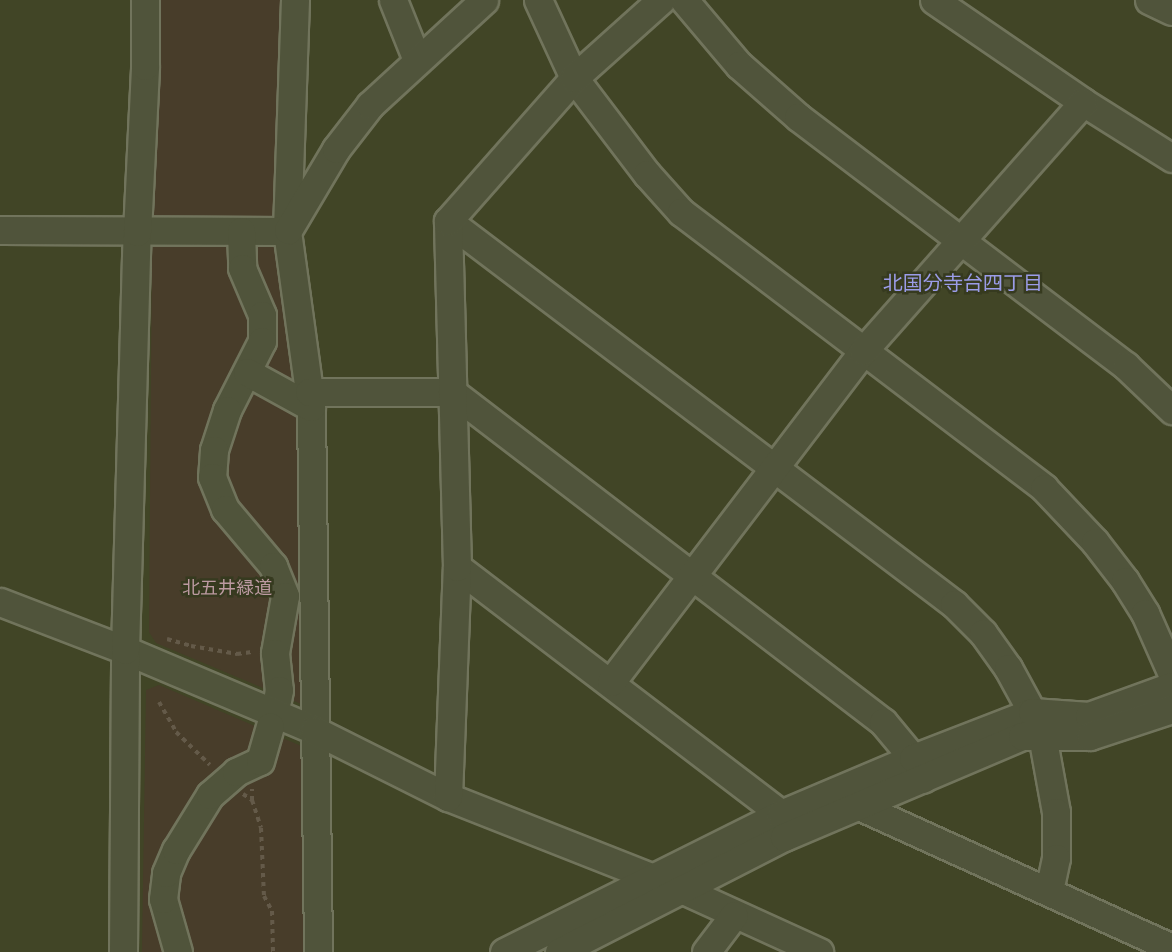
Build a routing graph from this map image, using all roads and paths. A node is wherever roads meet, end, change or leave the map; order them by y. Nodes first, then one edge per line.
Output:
1 (145, 0) edge
2 (295, 0) edge
3 (393, 0) edge
4 (484, 0) edge
5 (538, 0) edge
6 (661, 0) edge
7 (684, 0) edge
8 (934, 0) edge
9 (1149, 0) edge
10 (1172, 11) edge
11 (417, 60) junction
12 (574, 78) junction
13 (1083, 102) junction
14 (1172, 158) edge
15 (448, 221) junction
16 (0, 230) edge
17 (241, 231) junction
18 (287, 231) junction
19 (137, 232) junction
20 (963, 240) junction
21 (863, 351) junction
22 (247, 372) junction
23 (452, 392) junction
24 (310, 400) junction
25 (1172, 410) edge
26 (774, 468) junction
27 (457, 567) junction
28 (691, 576) junction
29 (0, 602) edge
30 (167, 639) dead end
31 (276, 647) junction
32 (125, 650) junction
33 (1172, 674) edge
34 (611, 682) junction
35 (1172, 686) edge
36 (277, 700) dead end
37 (159, 702) dead end
38 (1172, 710) edge
39 (1037, 724) junction
40 (270, 726) dead end
41 (314, 730) junction
42 (918, 768) junction
43 (231, 777) junction
44 (448, 797) junction
45 (252, 800) dead end
46 (858, 806) junction
47 (781, 814) junction
48 (650, 878) junction
49 (681, 889) junction
50 (1049, 891) junction
51 (734, 915) junction
52 (1172, 948) edge
53 (123, 952) edge
54 (178, 952) edge
55 (273, 952) edge
56 (318, 952) edge
57 (504, 952) edge
58 (559, 952) edge
59 (706, 952) edge
60 (819, 952) edge

1 - 19 street
2 - 18 street
3 - 11 street
4 - 11 street
5 - 12 street
6 - 12 street
7 - 20 street
8 - 13 street
9 - 10 street
11 - 18 street
12 - 15 street
12 - 21 street
13 - 14 street
13 - 20 street
15 - 23 street
15 - 26 street
16 - 19 street
17 - 18 street
17 - 19 street
17 - 22 street
18 - 24 street
19 - 32 street
20 - 21 street
20 - 25 street
21 - 26 street
21 - 33 street
22 - 24 street
22 - 31 street
23 - 24 street
23 - 27 street
23 - 28 street
24 - 41 street
26 - 28 street
26 - 39 street
27 - 34 street
27 - 44 street
28 - 34 street
28 - 42 street
29 - 32 street
30 - 31 path
31 - 36 street
32 - 41 street
32 - 53 street
34 - 47 street
35 - 39 street
37 - 43 path
38 - 39 street
39 - 42 street
39 - 50 street
40 - 43 street
41 - 44 street
41 - 56 street
42 - 46 street
42 - 47 street
43 - 54 street
44 - 48 street
45 - 55 path
46 - 49 street
46 - 50 street
47 - 48 street
48 - 49 street
48 - 57 street
49 - 51 street
49 - 58 street
50 - 52 street
51 - 59 street
51 - 60 street

